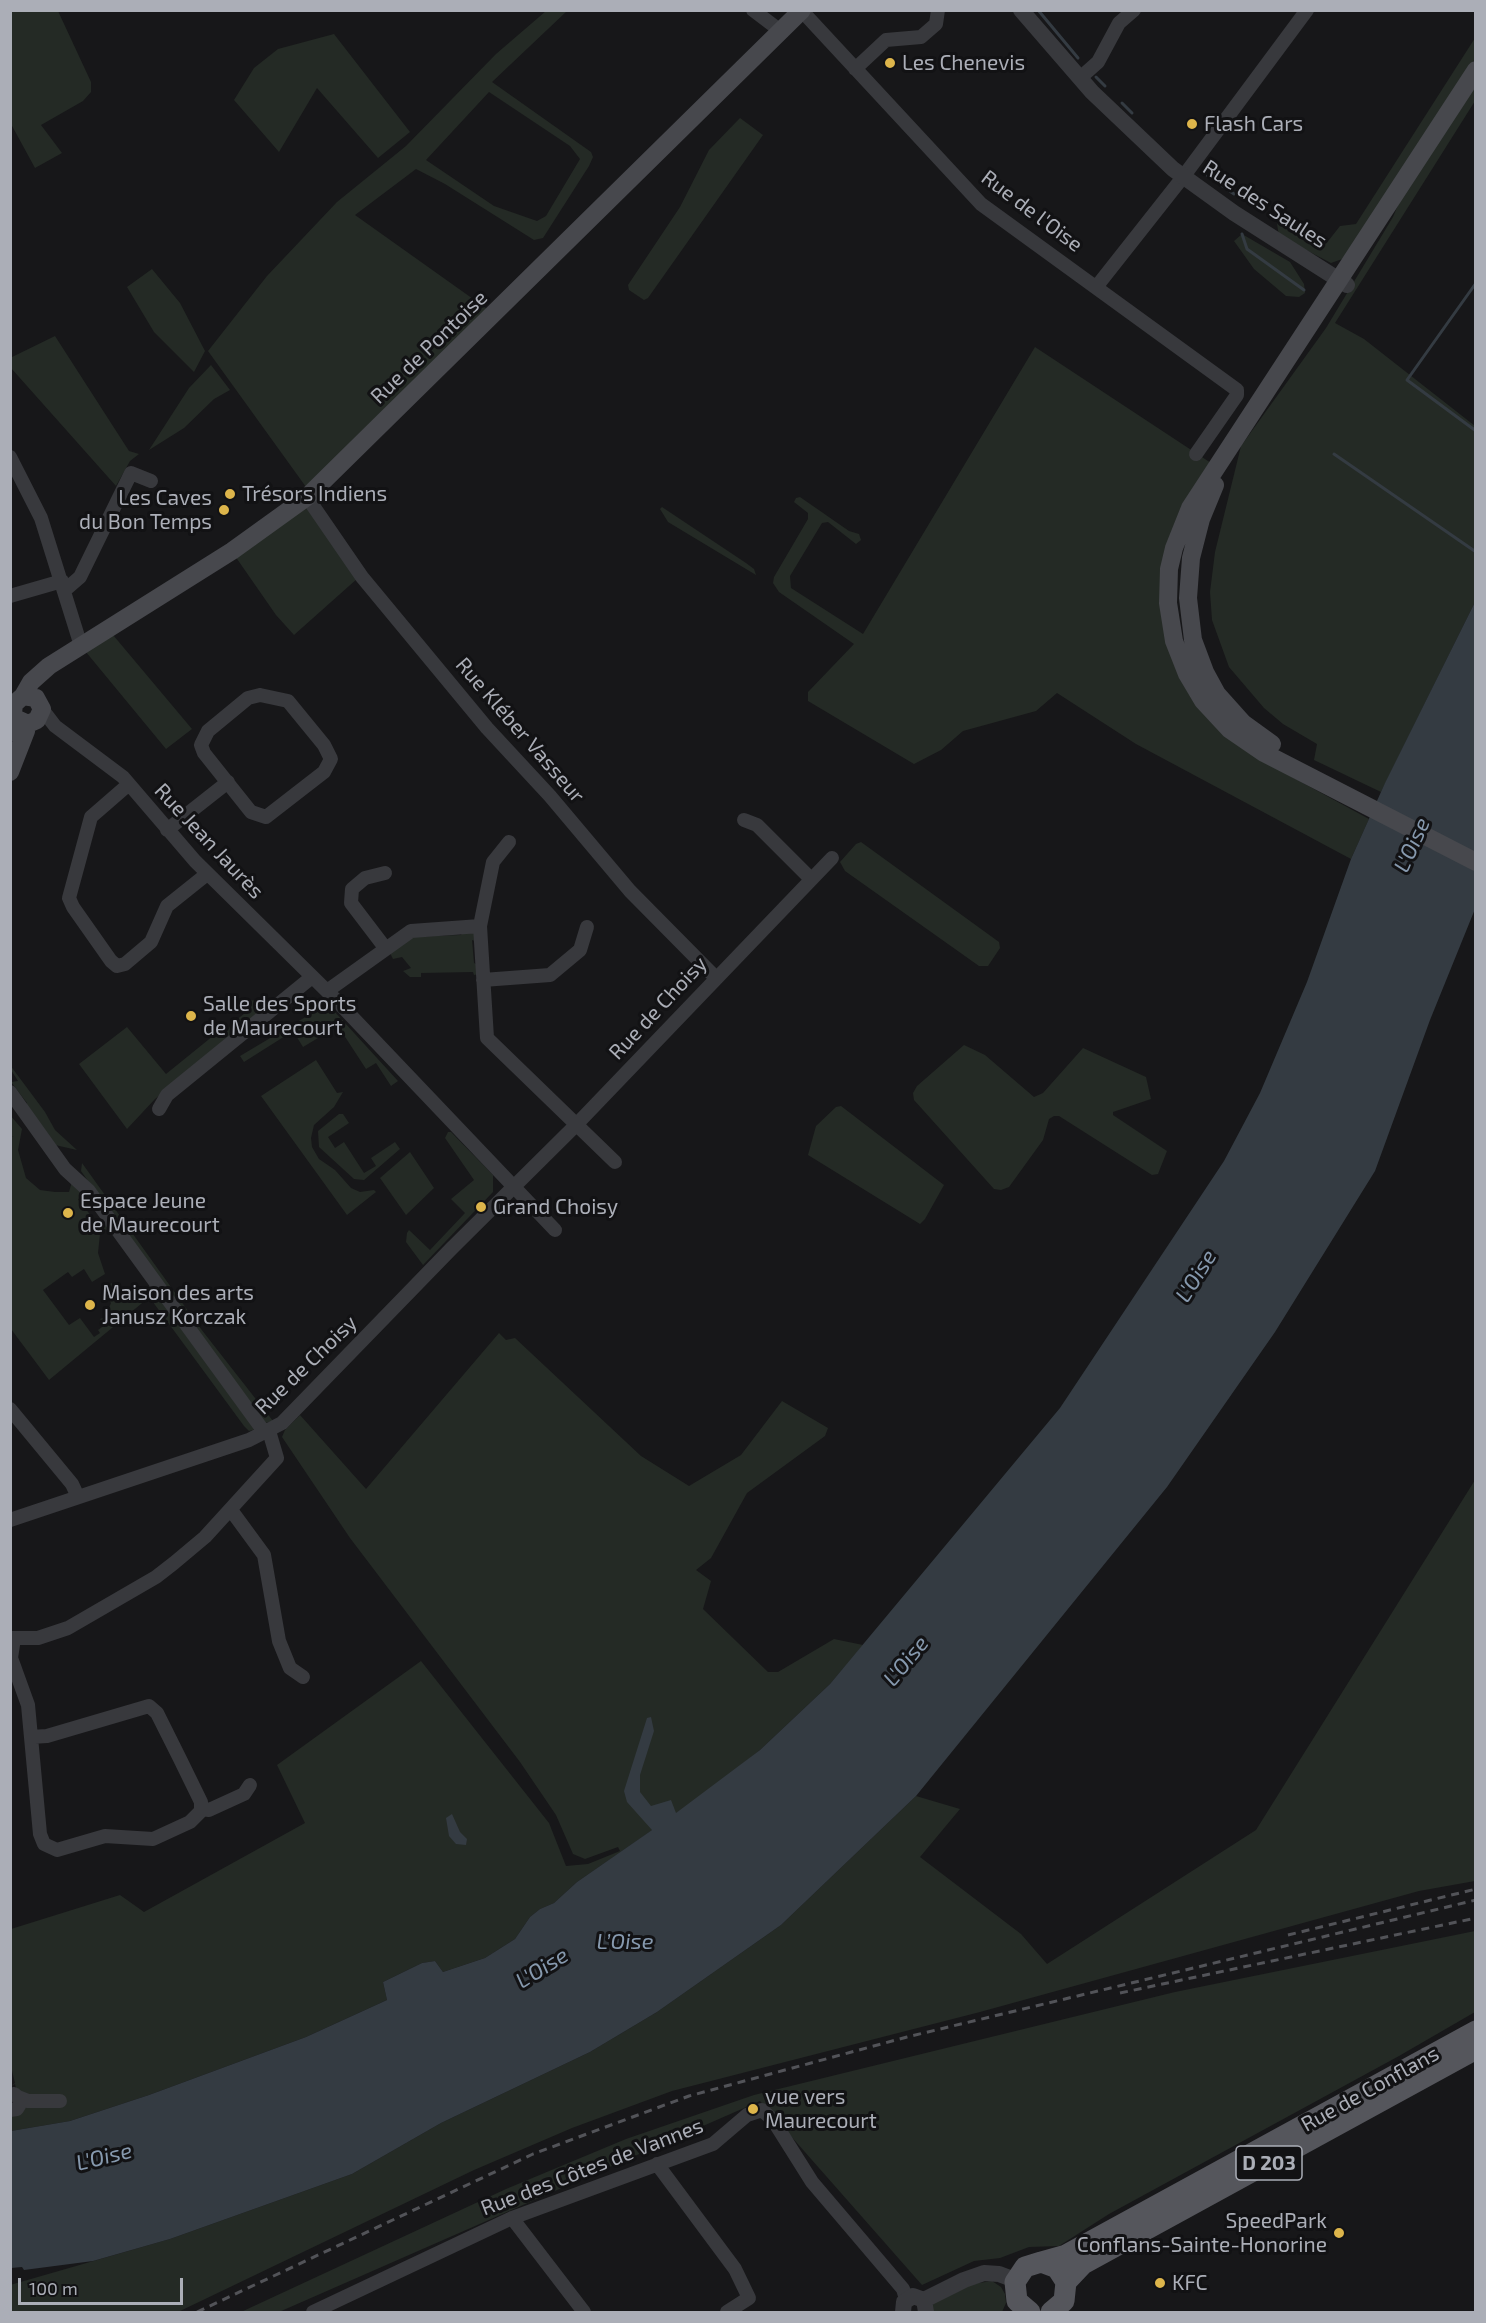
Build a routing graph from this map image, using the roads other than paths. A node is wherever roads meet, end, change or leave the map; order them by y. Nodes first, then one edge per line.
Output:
1 (753, 10) edge
2 (939, 10) edge
3 (1021, 10) edge
4 (1134, 10) edge
5 (1307, 10) edge
6 (802, 11) edge
7 (782, 32) junction
8 (855, 69) junction
9 (1476, 70) edge
10 (1080, 78) junction
11 (1183, 177) junction
12 (1343, 282) junction
13 (1097, 286) junction
14 (1196, 454) dead end
15 (10, 457) edge
16 (151, 481) dead end
17 (307, 497) junction
18 (63, 586) junction
19 (10, 596) edge
20 (81, 646) junction
21 (24, 709) edge
22 (10, 772) edge
23 (228, 782) junction
24 (129, 784) junction
25 (744, 820) dead end
26 (167, 830) junction
27 (1437, 837) junction
28 (509, 842) dead end
29 (1476, 851) edge
30 (832, 858) dead end
31 (1476, 862) edge
32 (385, 873) dead end
33 (207, 874) junction
34 (811, 879) junction
35 (480, 926) junction
36 (587, 927) dead end
37 (386, 949) junction
38 (312, 977) junction
39 (716, 978) junction
40 (483, 980) junction
41 (327, 991) junction
42 (10, 1092) edge
43 (159, 1109) dead end
44 (575, 1126) junction
45 (615, 1162) dead end
46 (514, 1187) junction
47 (555, 1230) dead end
48 (10, 1409) edge
49 (267, 1432) junction
50 (78, 1497) junction
51 (231, 1510) junction
52 (10, 1520) edge
53 (12, 1638) edge
54 (303, 1677) dead end
55 (31, 1737) junction
56 (250, 1785) dead end
57 (202, 1809) junction
58 (1476, 2031) edge
59 (1476, 2049) edge
60 (17, 2101) edge
61 (60, 2101) dead end
62 (657, 2164) junction
63 (512, 2218) junction
64 (1041, 2262) junction
65 (1066, 2282) junction
66 (1015, 2285) junction
67 (904, 2306) edge
68 (925, 2306) edge
69 (1061, 2310) edge
70 (313, 2313) edge
71 (584, 2313) edge
72 (727, 2313) edge
73 (1009, 2313) edge
74 (1030, 2313) edge

1 - 7 street
2 - 8 street
3 - 10 street
4 - 10 street
5 - 11 street
6 - 7 main road, Rue de Pontoise
6 - 8 street, Rue de l'Oise
7 - 17 main road, Rue de Pontoise
8 - 13 street, Rue de l'Oise
9 - 12 main road
10 - 11 street
11 - 12 street, Rue des Saules
11 - 13 street, Rue des Saules
12 - 27 main road
13 - 14 street, Rue de l'Oise
15 - 18 street
16 - 18 street
17 - 20 main road, Rue de Pontoise
17 - 39 street, Rue Kléber Vasseur
18 - 19 street
18 - 20 street
20 - 21 main road, Rue de Pontoise
21 - 22 main road
21 - 24 street, Rue Jean Jaurès
23 - 23 street
23 - 26 street
24 - 26 street, Rue Jean Jaurès
24 - 33 street
25 - 34 street
26 - 33 street, Rue Jean Jaurès
27 - 29 main road
27 - 31 main road
28 - 35 street
30 - 34 street, Rue de Choisy
32 - 37 street
33 - 38 street, Rue Jean Jaurès
34 - 39 street, Rue de Choisy
35 - 37 street
35 - 40 street
36 - 40 street
37 - 41 street
38 - 41 street, Rue Jean Jaurès
38 - 43 street
39 - 44 street, Rue de Choisy
40 - 44 street
41 - 46 street, Rue Jean Jaurès
42 - 49 street
44 - 45 street
44 - 46 street, Rue de Choisy
46 - 47 street
46 - 49 street, Rue de Choisy
48 - 50 street
49 - 50 street, Rue de Choisy
49 - 51 street
50 - 52 street, Rue de Choisy
51 - 53 street
51 - 54 street
53 - 55 street
55 - 57 street
55 - 57 street
56 - 57 street
58 - 64 main road, Rue de Conflans / D 203
59 - 65 main road, Rue de Conflans / D 203
60 - 61 street
62 - 63 street, Rue des Côtes de Vannes
62 - 67 street, Rue des Côtes de Vannes
62 - 72 street
63 - 70 street, Rue des Côtes de Vannes
63 - 71 street
64 - 65 main road
64 - 66 main road, Rue de Conflans
65 - 69 main road
66 - 68 street
66 - 73 main road
66 - 74 main road
67 - 68 street

